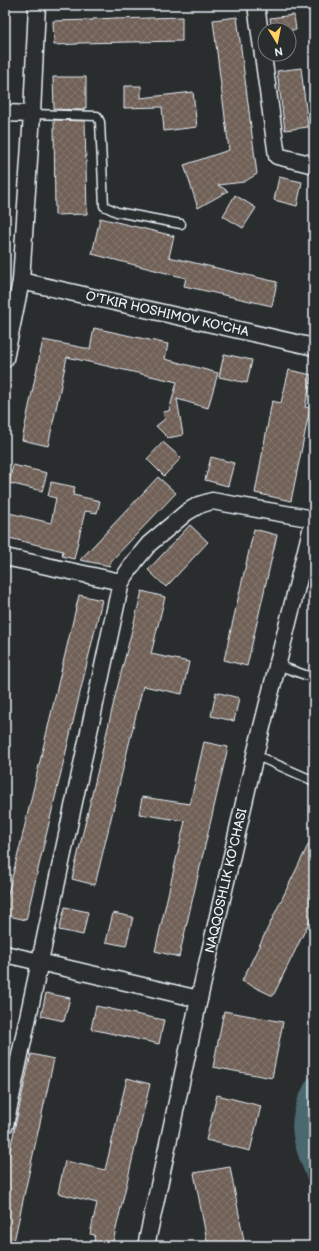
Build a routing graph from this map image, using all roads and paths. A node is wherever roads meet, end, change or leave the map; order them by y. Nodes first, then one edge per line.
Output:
1 (37, 5) edge
2 (256, 5) edge
3 (5, 113) edge
4 (32, 114) junction
5 (314, 165) edge
6 (181, 224) dead end
7 (21, 281) junction
8 (314, 347) edge
9 (5, 359) edge
10 (314, 518) edge
11 (312, 538) edge
12 (5, 557) edge
13 (121, 582) junction
14 (277, 665) junction
15 (314, 678) edge
16 (255, 755) junction
17 (314, 781) edge
18 (5, 954) edge
19 (40, 962) junction
20 (199, 999) junction
21 (5, 1122) edge
22 (146, 1246) edge

1 - 4 street
2 - 5 street
3 - 4 street
4 - 6 lane
4 - 7 street
7 - 8 street, O'TKIR HOSHIMOV KO'CHA
7 - 9 street
10 - 11 street, NAQQOSHLIK KO'CHASI
10 - 13 street
11 - 14 street, NAQQOSHLIK KO'CHASI
12 - 13 street
13 - 19 street
14 - 15 lane
14 - 16 street, NAQQOSHLIK KO'CHASI
16 - 17 lane
16 - 20 street, NAQQOSHLIK KO'CHASI
18 - 19 street
19 - 20 street
19 - 21 street
20 - 22 street, NAQQOSHLIK KO'CHASI

